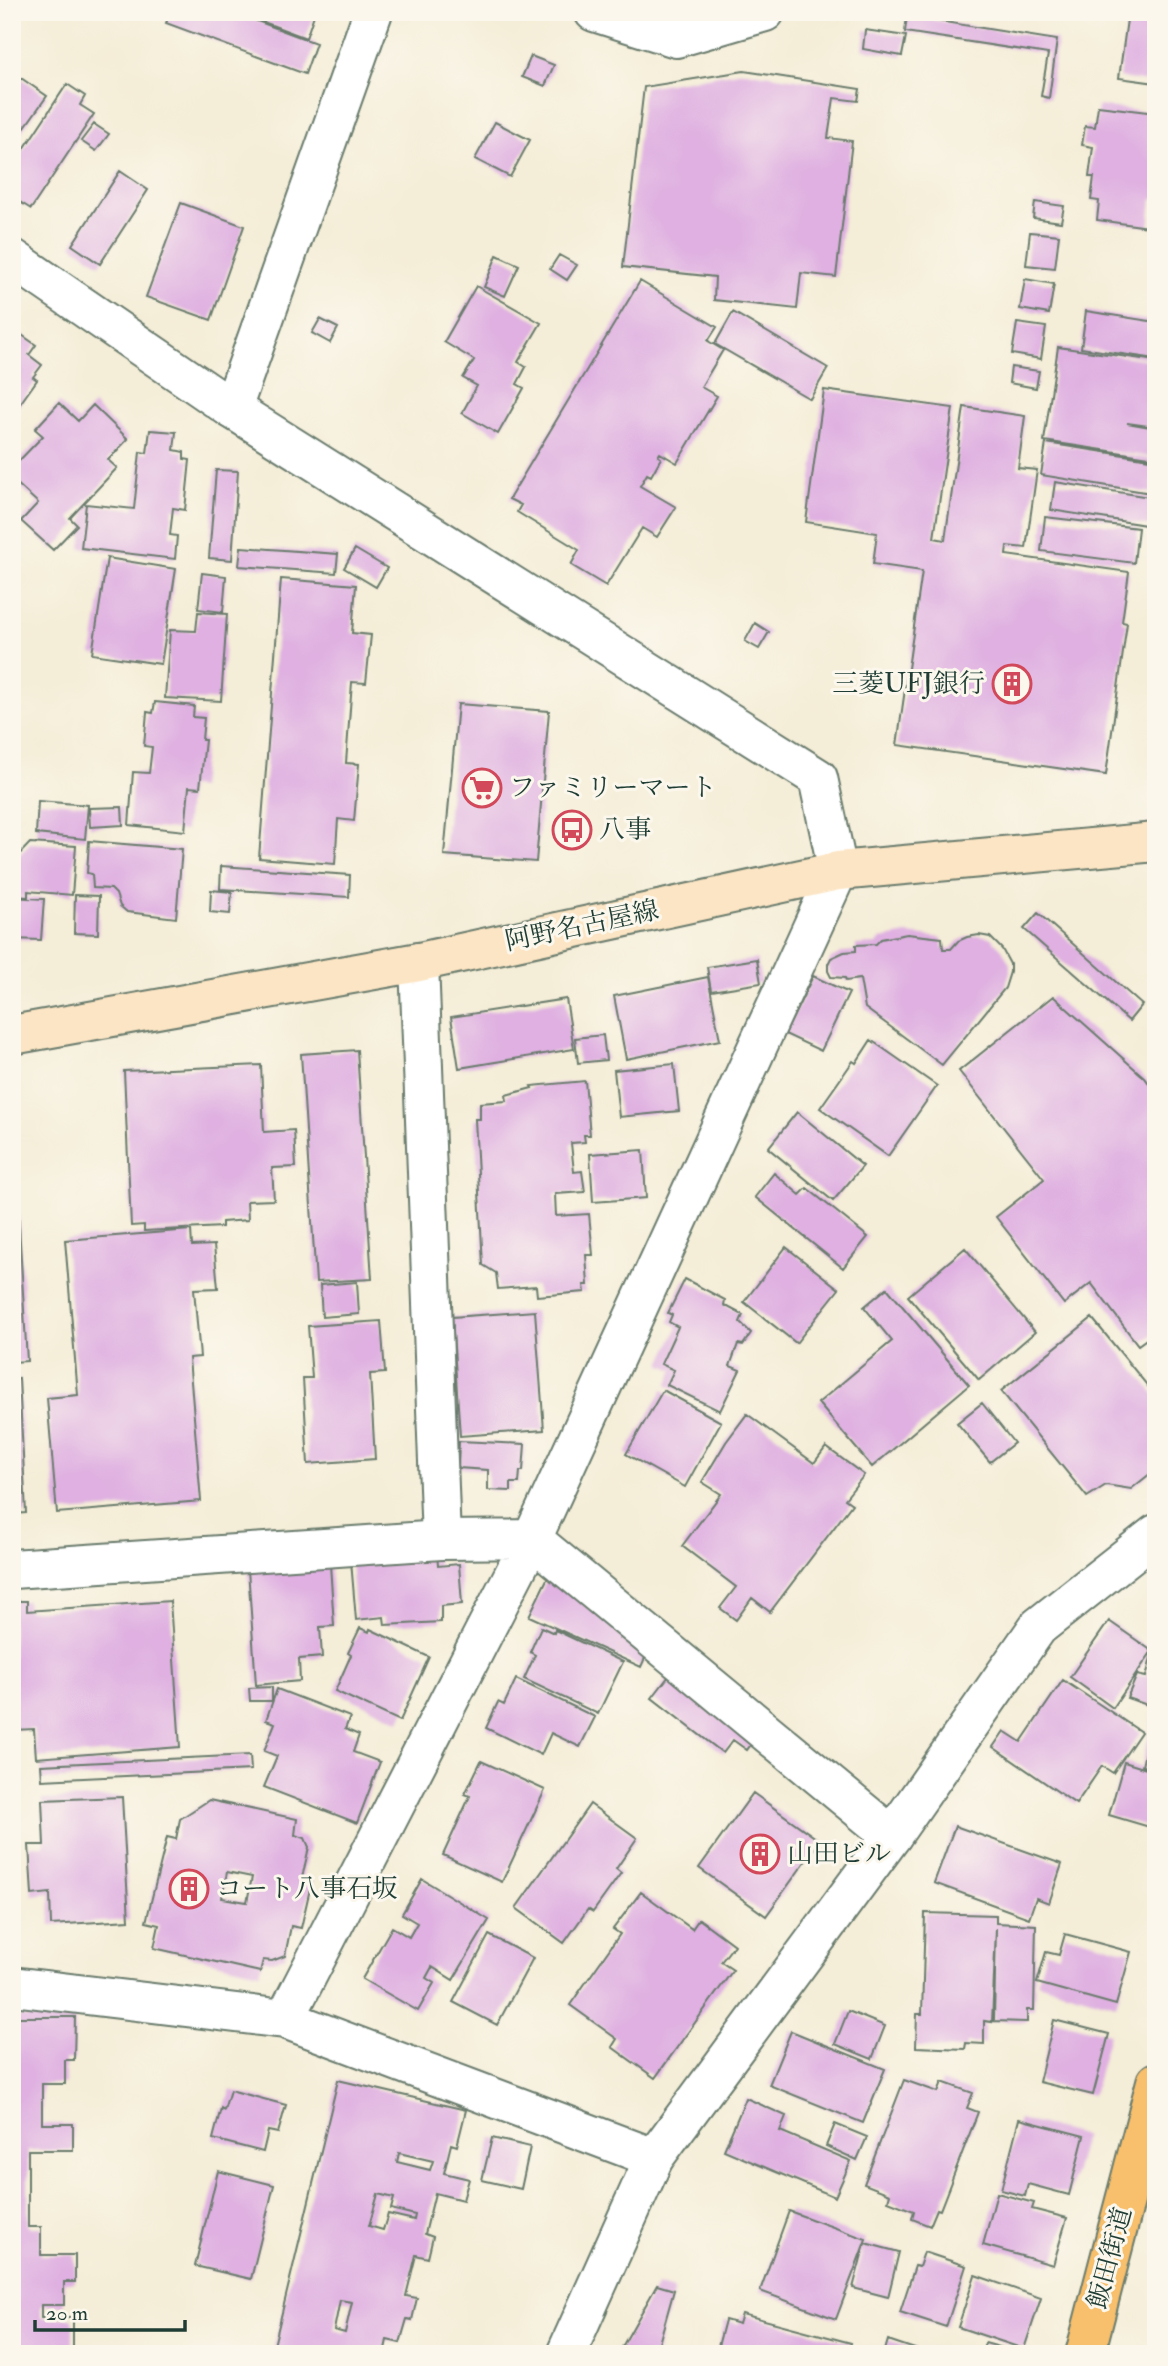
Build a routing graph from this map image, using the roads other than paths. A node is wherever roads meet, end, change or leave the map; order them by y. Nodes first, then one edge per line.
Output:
1 (373, 12) edge
2 (593, 12) edge
3 (765, 12) edge
4 (12, 258) edge
5 (232, 409) junction
6 (1156, 842) edge
7 (838, 871) junction
8 (419, 962) junction
9 (12, 1035) edge
10 (1156, 1534) edge
11 (532, 1539) junction
12 (441, 1540) junction
13 (12, 1569) edge
14 (892, 1836) junction
15 (12, 1986) edge
16 (285, 2019) junction
17 (1156, 2082) edge
18 (653, 2158) junction
19 (566, 2354) edge
20 (1085, 2354) edge

1 - 5 street
2 - 3 street
4 - 5 street
5 - 7 street
6 - 7 main road, 阿野名古屋線
7 - 8 main road, 阿野名古屋線
7 - 11 street
8 - 9 main road, 阿野名古屋線
8 - 12 street
10 - 14 street
11 - 12 street
11 - 14 street
11 - 16 street
12 - 13 street
14 - 18 street
15 - 16 street
16 - 18 street
17 - 20 highway, 飯田街道
18 - 19 street

